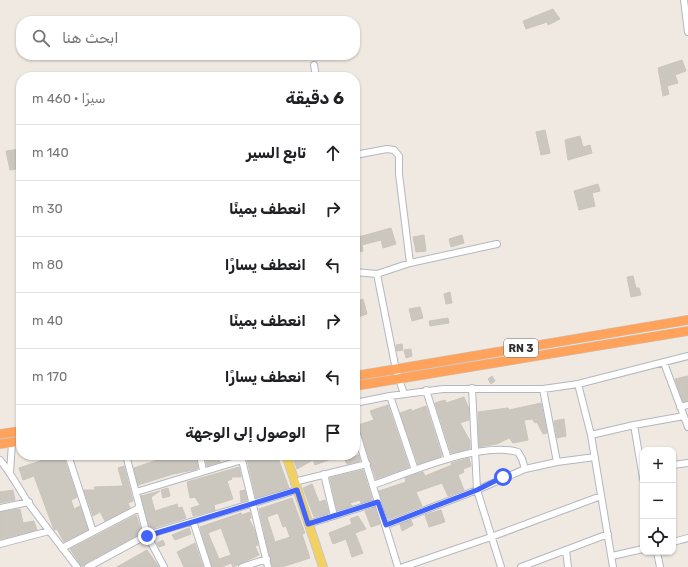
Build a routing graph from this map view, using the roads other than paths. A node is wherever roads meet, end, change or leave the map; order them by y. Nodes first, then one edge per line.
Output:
1 (684, 0) edge
2 (688, 32) edge
3 (314, 65) dead end
4 (315, 72) edge
5 (360, 154) edge
6 (497, 244) dead end
7 (410, 263) junction
8 (360, 272) edge
9 (377, 274) junction
10 (688, 320) edge
11 (688, 331) edge
12 (688, 356) edge
13 (664, 363) junction
14 (397, 374) junction
15 (360, 376) edge
16 (578, 384) junction
17 (360, 385) edge
18 (472, 388) junction
19 (543, 389) junction
20 (426, 390) junction
21 (404, 394) junction
22 (390, 396) junction
23 (360, 402) edge
24 (688, 405) edge
25 (680, 407) junction
26 (684, 416) junction
27 (634, 425) junction
28 (688, 427) edge
29 (16, 432) edge
30 (0, 434) edge
31 (591, 435) junction
32 (16, 442) edge
33 (360, 443) edge
34 (0, 444) edge
35 (475, 451) junction
36 (595, 457) junction
37 (448, 459) junction
38 (0, 460) edge
39 (70, 460) edge
40 (127, 460) edge
41 (201, 460) edge
42 (287, 460) edge
43 (640, 460) edge
44 (557, 462) junction
45 (688, 463) edge
46 (367, 464) junction
47 (676, 465) edge
48 (525, 469) junction
49 (415, 470) junction
50 (202, 471) junction
51 (10, 472) junction
52 (324, 474) junction
53 (373, 485) junction
54 (295, 486) junction
55 (477, 490) junction
56 (136, 492) junction
57 (601, 496) junction
58 (28, 502) junction
59 (378, 502) junction
60 (254, 504) junction
61 (0, 508) edge
62 (139, 508) junction
63 (334, 516) junction
64 (193, 521) junction
65 (308, 524) junction
66 (386, 525) junction
67 (49, 531) junction
68 (93, 532) junction
69 (608, 534) junction
70 (147, 536) junction
71 (491, 537) junction
72 (688, 538) edge
73 (676, 541) edge
74 (0, 544) edge
75 (62, 548) junction
76 (566, 550) junction
77 (640, 550) edge
78 (658, 555) edge
79 (612, 556) junction
80 (267, 559) junction
81 (77, 567) edge
82 (88, 567) edge
83 (164, 567) edge
84 (208, 567) edge
85 (242, 567) edge
86 (268, 567) edge
87 (323, 567) edge
88 (398, 567) edge
89 (403, 567) edge
90 (501, 567) edge
91 (521, 567) edge
92 (568, 567) edge
93 (613, 567) edge
94 (660, 567) edge

1 - 2 street
3 - 4 street
5 - 7 street
6 - 7 street
7 - 9 street
8 - 9 street
9 - 14 street
10 - 14 highway, RN 3
11 - 14 highway, RN 3
12 - 13 street
13 - 16 street
13 - 25 street
14 - 15 highway, RN 3
14 - 17 highway, RN 3
14 - 21 street
16 - 19 street
16 - 31 street
18 - 19 street
18 - 20 street
18 - 35 street
19 - 44 street
20 - 21 street
20 - 37 street
21 - 22 street
22 - 23 street
22 - 49 street
24 - 25 street
25 - 26 street
26 - 27 street
26 - 28 street
27 - 31 street
27 - 43 street
29 - 30 highway
31 - 36 street
32 - 34 highway
32 - 51 street
33 - 46 street
35 - 37 street
35 - 48 street
35 - 55 street
36 - 44 street
36 - 57 street
37 - 49 street
38 - 51 street
39 - 68 street
40 - 56 street
41 - 50 street
42 - 54 main road
44 - 48 street
45 - 47 street
46 - 52 street
46 - 53 street
48 - 55 street
49 - 53 street
50 - 56 street
50 - 60 street
51 - 58 street
52 - 54 street
52 - 63 street
53 - 59 street
54 - 60 street
54 - 65 main road
55 - 66 street
55 - 71 street
56 - 62 street
57 - 69 street
57 - 71 street
58 - 61 street
58 - 67 street
59 - 63 street
59 - 66 street
60 - 64 street
60 - 80 street
62 - 68 street
62 - 70 street
63 - 65 street
64 - 70 street
64 - 84 street
65 - 87 main road
66 - 88 street
67 - 74 street
67 - 75 street
68 - 75 street
69 - 76 street
69 - 79 street
70 - 82 street
70 - 83 street
71 - 89 street
71 - 90 street
72 - 73 street
75 - 81 street
76 - 91 street
76 - 92 street
77 - 79 street
78 - 94 street
79 - 93 street
80 - 85 street
80 - 86 street

